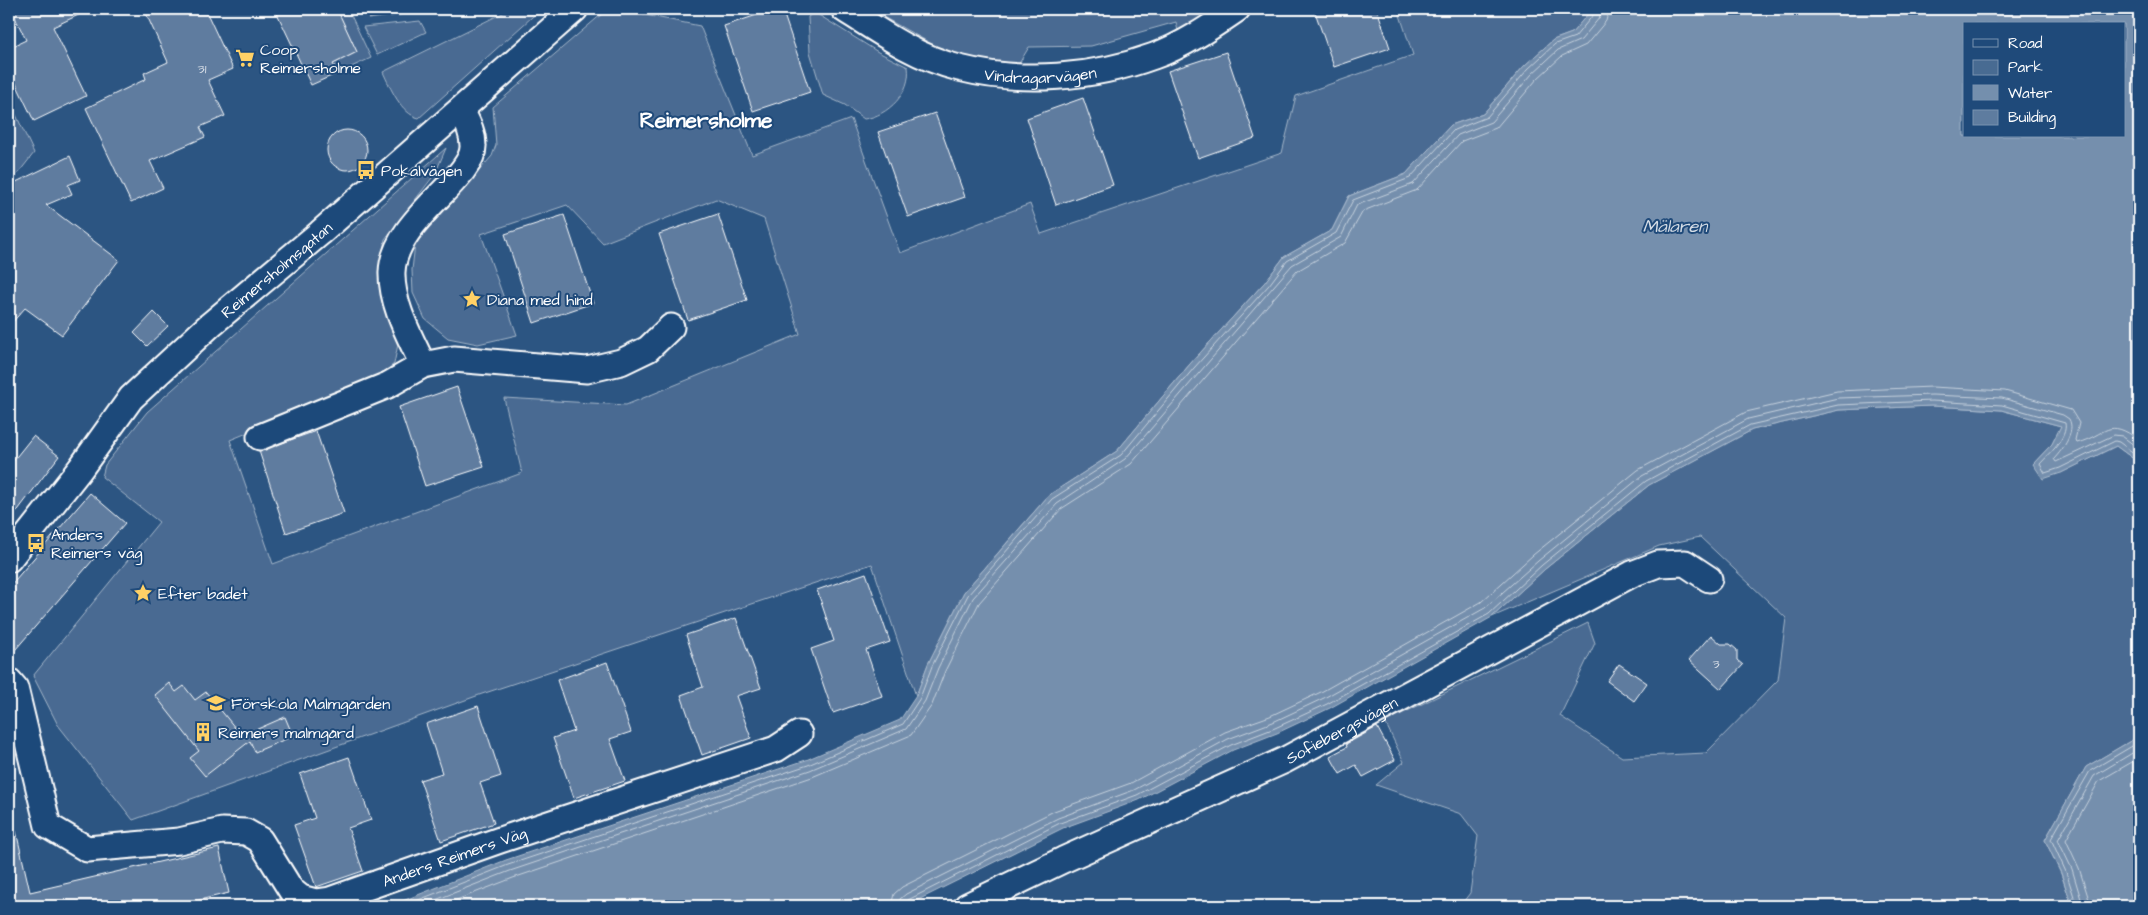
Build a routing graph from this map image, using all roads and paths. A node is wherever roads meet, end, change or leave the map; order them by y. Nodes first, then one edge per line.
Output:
1 (575, 9) edge
2 (844, 9) edge
3 (1237, 9) edge
4 (460, 110) junction
5 (671, 328) dead end
6 (423, 365) junction
7 (260, 437) dead end
8 (9, 559) edge
9 (1709, 578) dead end
10 (9, 681) edge
11 (799, 734) dead end
12 (967, 906) edge

1 - 4 street, Reimersholmsgatan
2 - 3 street, Vindragarvägen
4 - 6 street
4 - 8 street, Reimersholmsgatan
5 - 6 street
6 - 7 street
9 - 12 street, Sofiebergsvägen
10 - 11 street, Anders Reimers Väg

